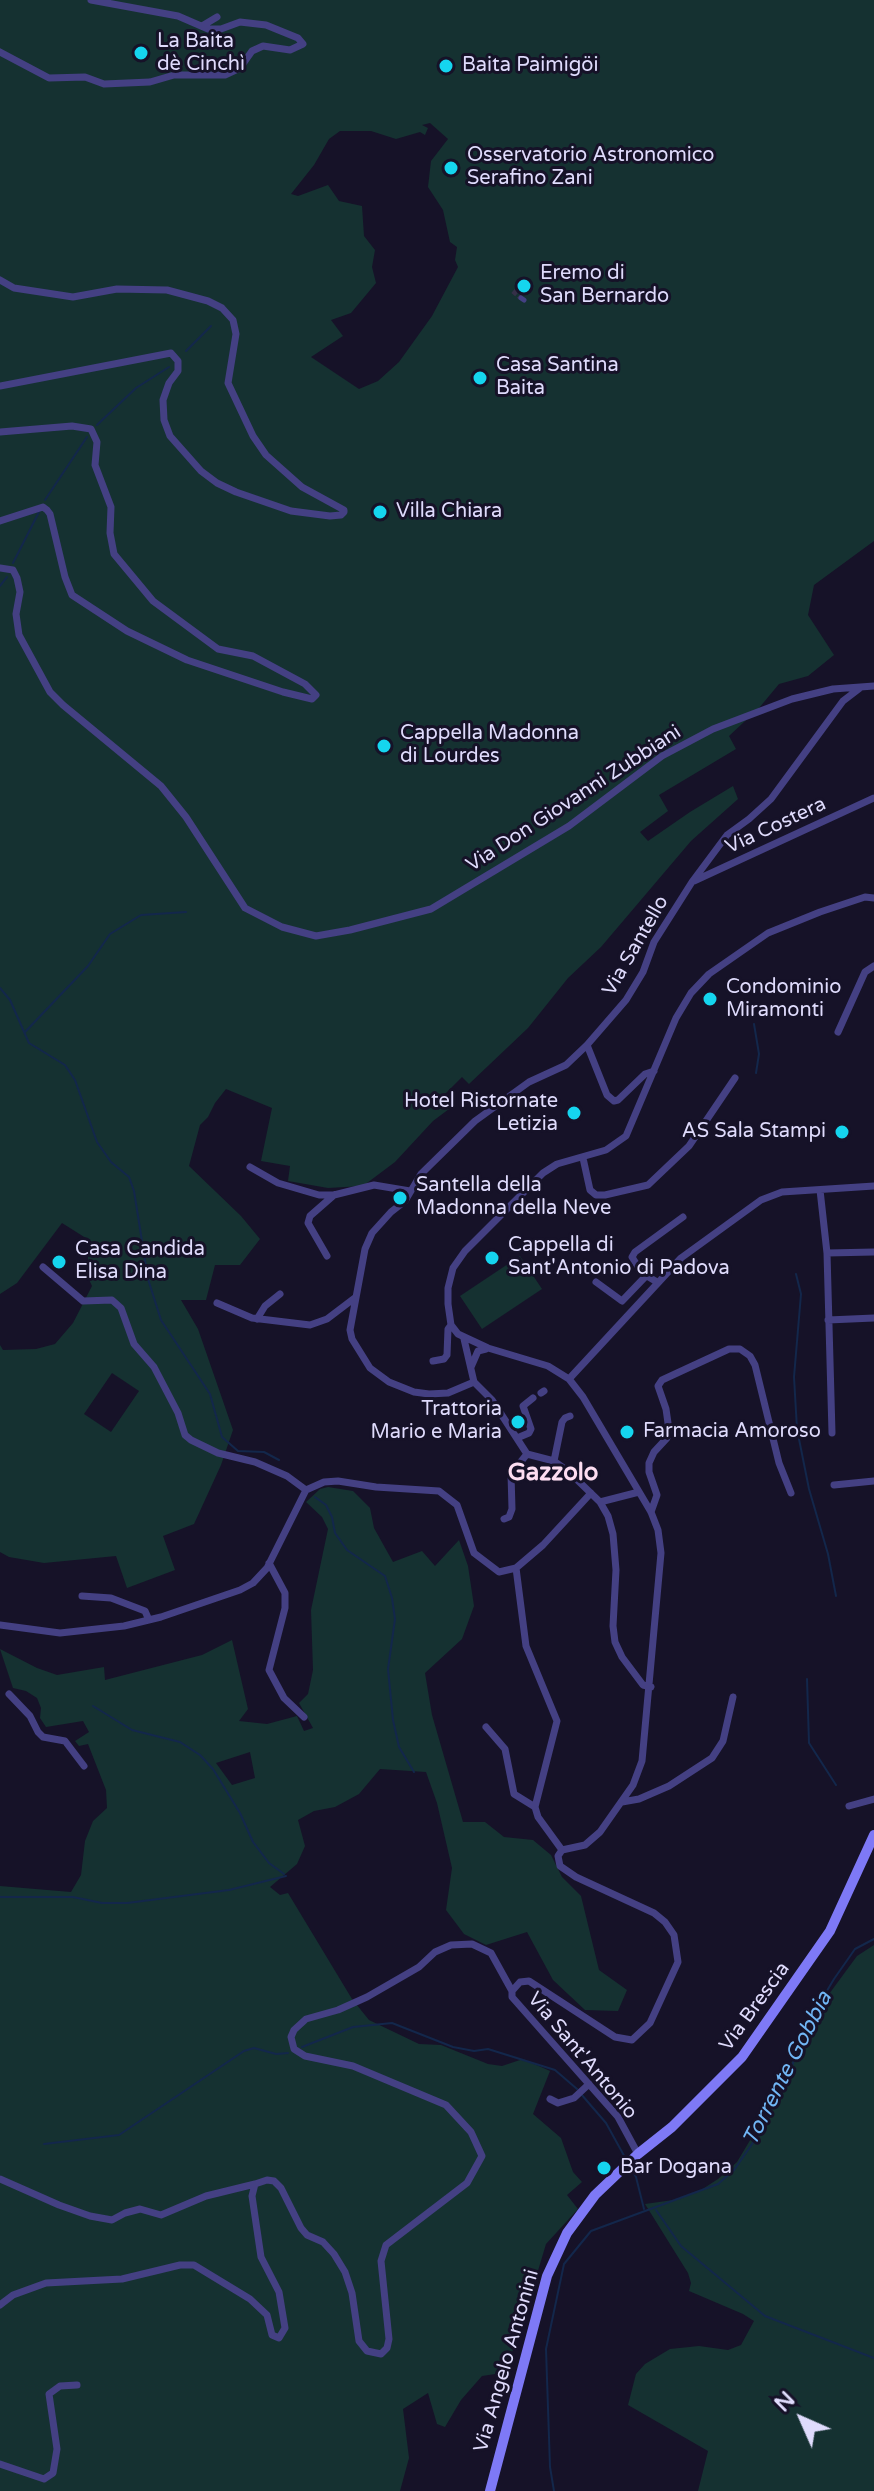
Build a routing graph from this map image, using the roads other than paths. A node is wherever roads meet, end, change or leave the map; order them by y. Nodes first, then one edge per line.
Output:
1 (91, 0) edge
2 (217, 17) dead end
3 (202, 26) junction
4 (0, 52) edge
5 (0, 280) edge
6 (0, 386) edge
7 (0, 432) edge
8 (0, 521) edge
9 (0, 568) edge
10 (874, 686) edge
11 (862, 687) junction
12 (874, 798) edge
13 (692, 882) junction
14 (874, 898) edge
15 (874, 966) edge
16 (838, 1032) dead end
17 (587, 1045) junction
18 (654, 1071) junction
19 (735, 1078) dead end
20 (583, 1158) junction
21 (250, 1167) dead end
22 (874, 1186) edge
23 (820, 1190) junction
24 (410, 1191) junction
25 (334, 1195) junction
26 (683, 1217) dead end
27 (874, 1252) edge
28 (827, 1253) junction
29 (327, 1256) dead end
30 (43, 1267) dead end
31 (646, 1276) junction
32 (596, 1282) dead end
33 (657, 1282) junction
34 (280, 1294) dead end
35 (356, 1297) junction
36 (217, 1303) dead end
37 (874, 1318) edge
38 (257, 1319) junction
39 (828, 1320) junction
40 (451, 1325) junction
41 (464, 1339) junction
42 (488, 1348) junction
43 (433, 1361) dead end
44 (471, 1367) junction
45 (569, 1379) junction
46 (474, 1382) junction
47 (533, 1398) dead end
48 (566, 1407) dead end
49 (832, 1433) dead end
50 (521, 1437) junction
51 (530, 1455) junction
52 (554, 1461) junction
53 (874, 1481) edge
54 (834, 1485) dead end
55 (306, 1490) junction
56 (639, 1492) junction
57 (591, 1493) junction
58 (791, 1493) dead end
59 (600, 1502) junction
60 (651, 1512) junction
61 (504, 1519) dead end
62 (269, 1563) junction
63 (516, 1568) junction
64 (82, 1596) dead end
65 (149, 1620) junction
66 (0, 1625) edge
67 (653, 1666) junction
68 (634, 1673) junction
69 (651, 1687) junction
70 (9, 1694) dead end
71 (733, 1697) dead end
72 (304, 1717) dead end
73 (486, 1727) dead end
74 (84, 1766) dead end
75 (874, 1799) edge
76 (622, 1802) junction
77 (849, 1806) dead end
78 (535, 1807) junction
79 (874, 1835) edge
80 (562, 1850) junction
81 (512, 1991) junction
82 (586, 2087) junction
83 (550, 2099) dead end
84 (638, 2154) junction
85 (624, 2169) joint
86 (0, 2179) edge
87 (255, 2184) junction
88 (0, 2305) edge
89 (77, 2385) dead end
90 (0, 2464) edge
91 (490, 2491) edge

1 - 3 street
2 - 3 street
3 - 4 street
5 - 6 street
7 - 8 street
9 - 11 street, Via Don Giovanni Zubbiani
10 - 11 street
11 - 13 street, Via Santello
12 - 13 street, Via Costera
13 - 17 street, Via Santello
14 - 18 street
15 - 16 street
17 - 18 street
17 - 24 street, Via Santello
18 - 20 street
19 - 20 street
20 - 40 street
21 - 25 street
22 - 23 street
23 - 28 street
23 - 33 street
24 - 25 street
24 - 35 street, Via Santello
25 - 29 street
26 - 31 street
27 - 28 street
28 - 39 street
30 - 55 street
31 - 32 street
31 - 33 street
33 - 45 street
34 - 38 street
35 - 38 street
35 - 46 street, Via Santello
36 - 38 street
37 - 39 street
39 - 49 street
40 - 41 street
40 - 43 street
41 - 42 street
41 - 44 street
42 - 44 street
42 - 45 street
44 - 46 street
45 - 56 street
46 - 50 street
47 - 50 street
48 - 52 street
50 - 51 street
51 - 52 street
51 - 61 street
52 - 57 street
53 - 54 street
55 - 62 street
55 - 63 street
56 - 59 street
56 - 60 street
57 - 59 street
57 - 63 street
58 - 60 street
59 - 68 street
60 - 67 street
62 - 65 street
62 - 72 street
63 - 78 street
64 - 65 street
65 - 66 street
67 - 68 street
67 - 69 street
68 - 69 street
69 - 76 street
70 - 74 street
71 - 76 street
73 - 78 street
75 - 77 street
76 - 80 street
78 - 80 street
79 - 84 main road, Via Brescia
80 - 81 street, Via Sant'Antonio
81 - 82 street, Via Sant'Antonio
81 - 87 street
82 - 83 street
82 - 84 street, Via Sant'Antonio
84 - 85 main road, Via Brescia
85 - 91 main road, Via Angelo Antonini
86 - 87 street
87 - 88 street
89 - 90 street

